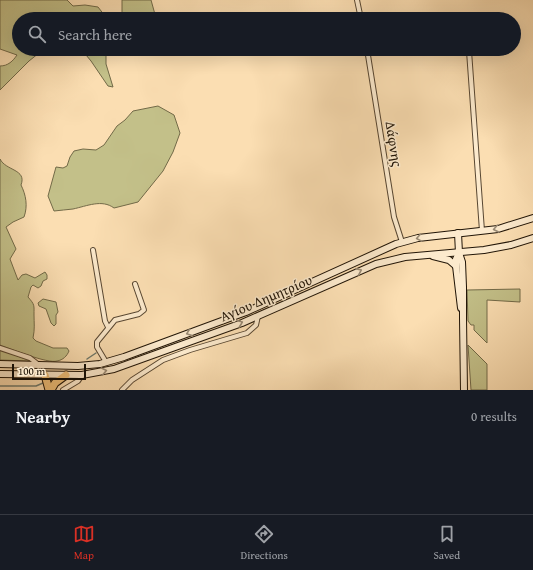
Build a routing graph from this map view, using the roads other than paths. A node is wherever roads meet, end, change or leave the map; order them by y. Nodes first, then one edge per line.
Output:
1 (357, 0) edge
2 (360, 12) edge
3 (368, 56) edge
4 (469, 56) edge
5 (533, 218) edge
6 (482, 230) junction
7 (458, 233) junction
8 (533, 238) edge
9 (402, 242) junction
10 (93, 250) dead end
11 (459, 253) junction
12 (432, 255) junction
13 (456, 266) junction
14 (135, 284) dead end
15 (258, 316) junction
16 (463, 318) junction
17 (108, 327) junction
18 (0, 348) edge
19 (106, 362) junction
20 (0, 364) edge
21 (39, 365) junction
22 (0, 374) edge
23 (45, 375) junction
24 (66, 375) junction
25 (82, 375) junction
26 (50, 390) edge
27 (63, 390) edge
28 (122, 390) edge
29 (464, 390) edge

1 - 2 street
3 - 9 street, Δάφνης
4 - 6 street
5 -> 6 street, Αγίου Δημητρίου
6 - 7 street, Αγίου Δημητρίου
7 -> 9 street, Αγίου Δημητρίου
7 - 11 street
8 - 11 street, Αγίου Δημητρίου
9 -> 19 street, Αγίου Δημητρίου
10 - 17 street
11 - 12 street, Αγίου Δημητρίου
11 - 13 street
11 - 16 street
12 - 13 street
15 -> 12 street, Αγίου Δημητρίου
13 - 16 street
14 - 17 street
25 -> 15 street, Αγίου Δημητρίου
15 - 28 street
16 - 29 street
17 - 19 street
18 - 21 street
19 - 21 street, Αγίου Δημητρίου
20 - 21 street, Αγίου Δημητρίου
21 - 23 street
22 - 23 street, Αγίου Δημητρίου
23 - 24 street, Αγίου Δημητρίου
23 - 26 highway
24 - 25 street, Αγίου Δημητρίου
24 - 26 highway
25 - 27 street

